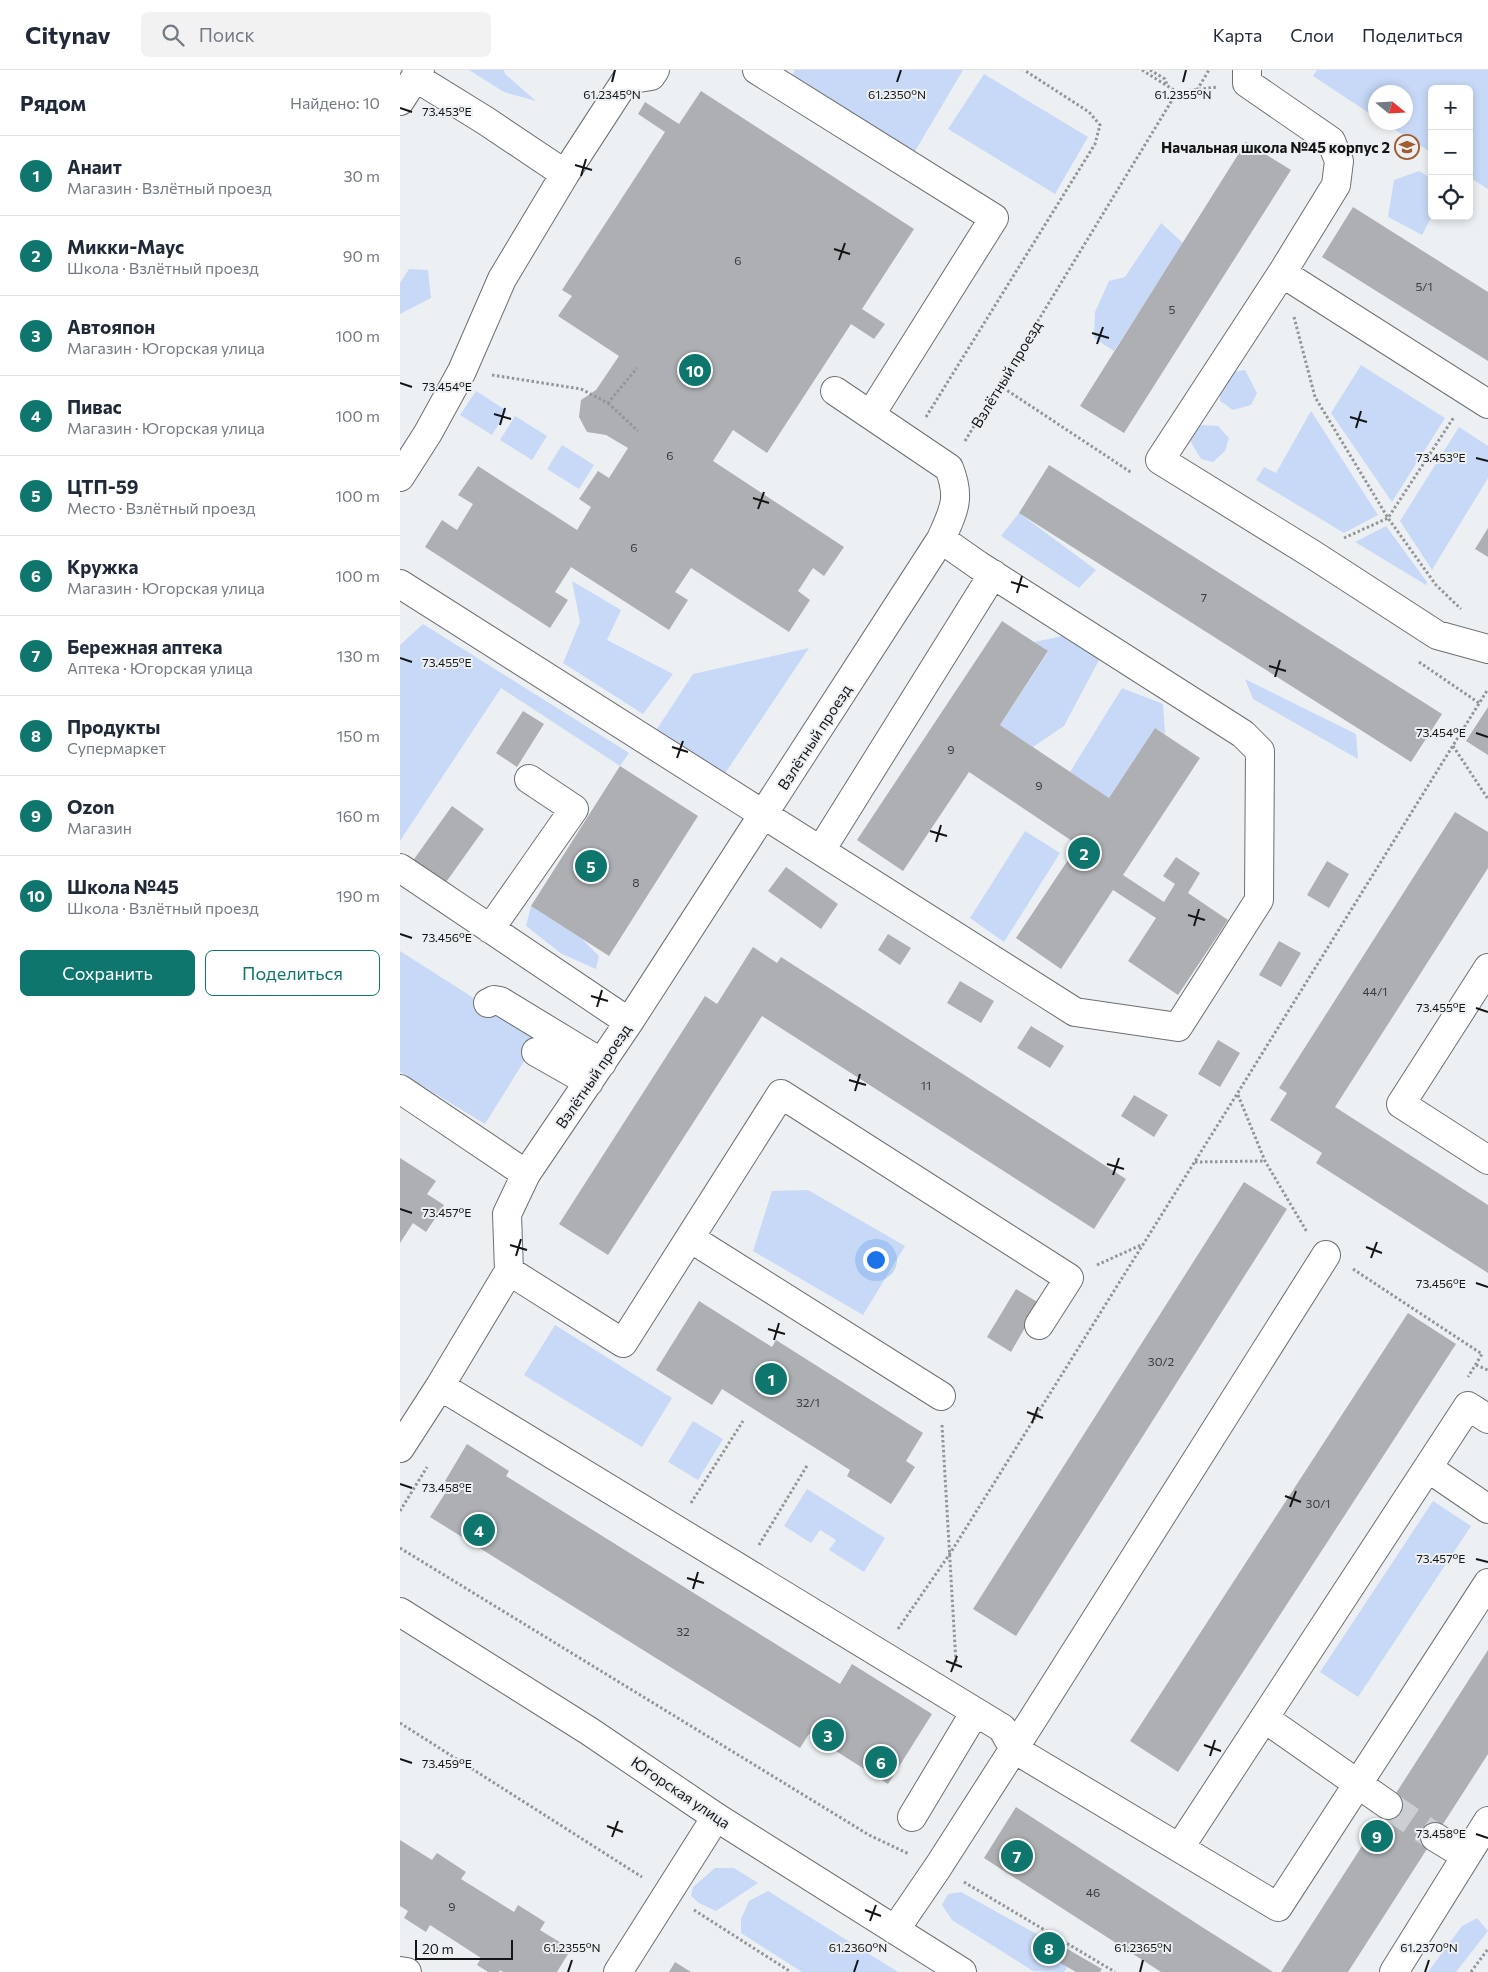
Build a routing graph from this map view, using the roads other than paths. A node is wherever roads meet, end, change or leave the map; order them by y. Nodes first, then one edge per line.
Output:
1 (655, 70) edge
2 (757, 70) edge
3 (417, 74) edge
4 (1247, 76) edge
5 (400, 100) edge
6 (565, 174) junction
7 (1282, 273) junction
8 (835, 391) dead end
9 (1479, 399) edge
10 (871, 414) junction
11 (400, 477) edge
12 (941, 539) junction
13 (993, 574) junction
14 (400, 584) edge
15 (1488, 649) edge
16 (529, 779) dead end
17 (764, 815) junction
18 (821, 850) junction
19 (400, 868) edge
20 (490, 928) junction
21 (1488, 968) edge
22 (488, 1003) dead end
23 (629, 1022) junction
24 (536, 1052) dead end
25 (596, 1072) junction
26 (400, 1090) edge
27 (1488, 1160) edge
28 (526, 1174) junction
29 (690, 1238) junction
30 (1326, 1256) road end
31 (510, 1271) junction
32 (1039, 1325) dead end
33 (440, 1386) junction
34 (940, 1396) road end
35 (1488, 1420) edge
36 (400, 1448) edge
37 (1428, 1468) junction
38 (1488, 1509) edge
39 (1488, 1583) edge
40 (400, 1612) edge
41 (966, 1707) junction
42 (1264, 1718) junction
43 (1014, 1748) junction
44 (1358, 1785) junction
45 (1388, 1805) tunnel mouth
46 (716, 1817) junction
47 (912, 1817) dead end
48 (1488, 1821) edge
49 (1435, 1837) tunnel mouth
50 (1180, 1847) junction
51 (1466, 1856) junction
52 (895, 1930) junction
53 (400, 1971) edge
54 (408, 1972) edge
55 (618, 1972) edge
56 (962, 1972) edge
57 (1394, 1972) edge

1 - 6 street
2 - 10 street
3 - 5 street
3 - 6 street
4 - 7 street
6 - 11 street
7 - 9 street
7 - 15 street
8 - 10 street
10 - 12 street, Взлётный проезд
12 - 13 street
12 - 17 street, Взлётный проезд
13 - 18 street
13 - 18 street
14 - 17 street
16 - 20 street
17 - 18 street
17 - 23 street, Взлётный проезд
19 - 20 street
20 - 23 street
21 - 27 street
22 - 25 street
23 - 25 street, Взлётный проезд
24 - 25 street
25 - 28 street, Взлётный проезд
26 - 28 street
28 - 31 street, Взлётный проезд
29 - 31 street
29 - 32 street
29 - 34 street
30 - 43 street
31 - 33 street
33 - 36 street
33 - 41 street
35 - 37 street
37 - 38 street
37 - 42 street
39 - 44 street
40 - 46 street, Югорская улица
41 - 43 street
41 - 47 street
42 - 44 street
42 - 50 street
43 - 50 street
43 - 52 street
44 - 45 street
44 - 50 street
46 - 52 street, Югорская улица
46 - 55 street
48 - 51 street
49 - 51 street
51 - 57 street
52 - 56 street, Югорская улица
53 - 54 street

